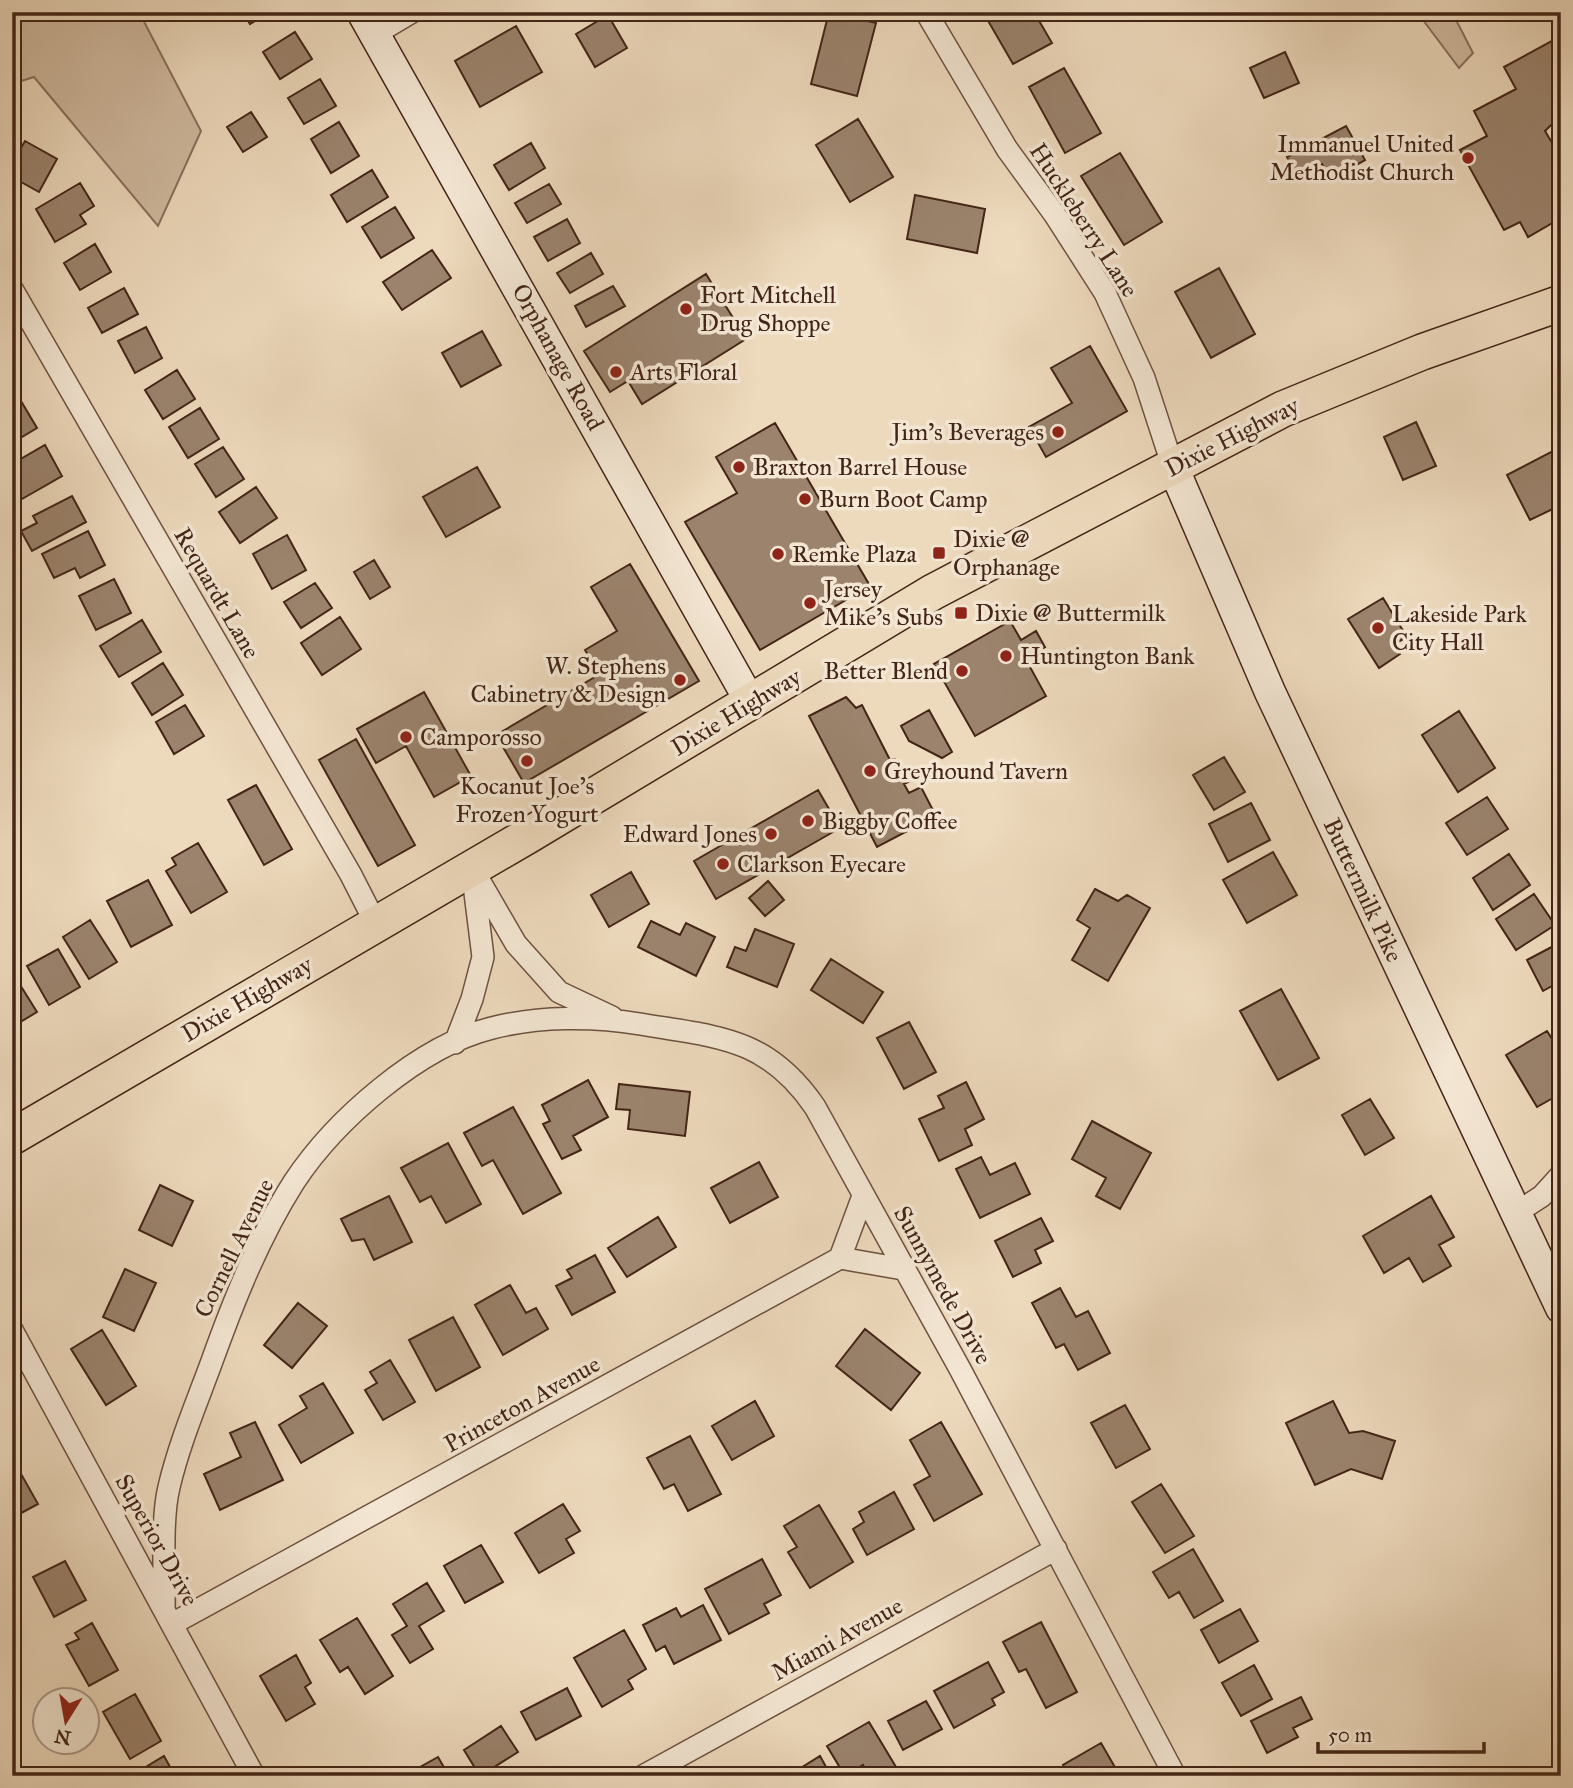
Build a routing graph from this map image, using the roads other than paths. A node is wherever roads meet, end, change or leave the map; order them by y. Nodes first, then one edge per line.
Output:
1 (412, 12) edge
2 (926, 12) edge
3 (368, 23) edge
4 (12, 289) edge
5 (1561, 303) edge
6 (1172, 467) junction
7 (751, 703) junction
8 (472, 868) junction
9 (376, 924) junction
10 (617, 1020) junction
11 (519, 1023) joint
12 (455, 1043) junction
13 (13, 1135) edge
14 (1561, 1175) edge
15 (863, 1196) junction
16 (1551, 1199) edge
17 (1516, 1213) junction
18 (841, 1258) junction
19 (903, 1269) junction
20 (1561, 1308) edge
21 (12, 1330) edge
22 (1056, 1549) junction
23 (168, 1616) junction
24 (254, 1776) edge
25 (643, 1776) edge
26 (1175, 1776) edge

1 - 3 street
2 - 6 street, Huckleberry Lane
3 - 7 main road, Orphanage Road
4 - 9 street, Requardt Lane
5 - 6 main road, Dixie Highway
6 - 7 main road, Dixie Highway
6 - 17 main road, Buttermilk Pike
7 - 8 main road, Dixie Highway
8 - 9 main road, Dixie Highway
8 - 10 street
8 - 12 street
9 - 13 main road, Dixie Highway
10 - 11 street, Sunnymede Drive
10 - 15 street, Sunnymede Drive
11 - 12 street, Cornell Avenue
12 - 23 street, Cornell Avenue
14 - 16 street
15 - 18 street
15 - 19 street, Sunnymede Drive
16 - 17 street
17 - 20 main road, Buttermilk Pike
18 - 19 street
18 - 23 street, Princeton Avenue
19 - 22 street, Sunnymede Drive
21 - 23 street, Superior Drive
22 - 25 street, Miami Avenue
22 - 26 street, Sunnymede Drive
23 - 24 street, Superior Drive

